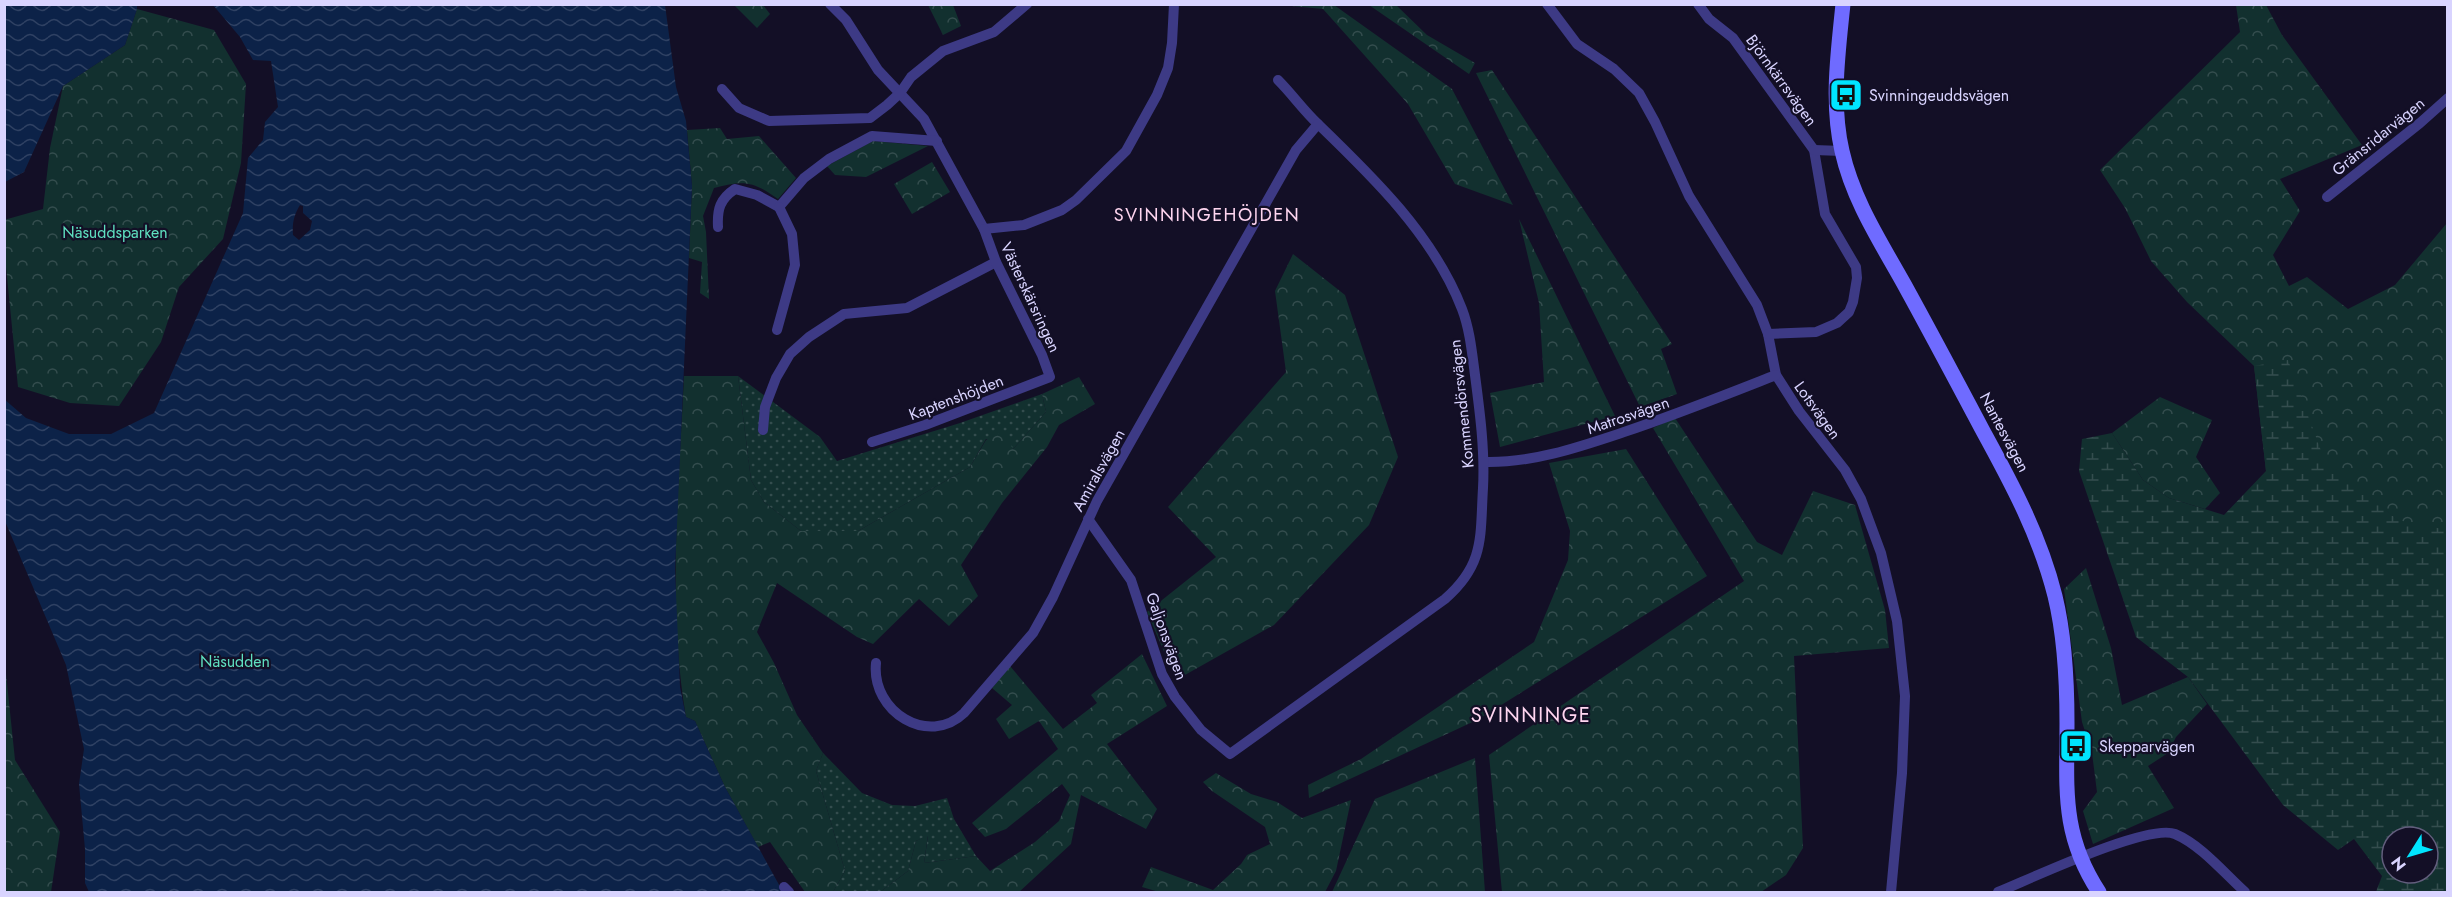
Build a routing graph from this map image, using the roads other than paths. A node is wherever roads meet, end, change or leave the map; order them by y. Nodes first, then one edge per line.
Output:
1 (830, 4) edge
2 (1027, 4) edge
3 (1174, 4) edge
4 (1547, 4) edge
5 (1698, 4) edge
6 (1843, 4) edge
7 (1278, 80) dead end
8 (722, 89) dead end
9 (900, 93) junction
10 (2448, 98) edge
11 (1318, 124) junction
12 (937, 141) junction
13 (1814, 150) junction
14 (1842, 151) junction
15 (2327, 197) dead end
16 (779, 207) junction
17 (717, 227) dead end
18 (984, 229) junction
19 (996, 262) junction
20 (777, 330) dead end
21 (1768, 334) junction
22 (1776, 375) junction
23 (1050, 378) joint
24 (764, 430) dead end
25 (872, 442) dead end
26 (1485, 462) junction
27 (1088, 519) junction
28 (876, 663) dead end
29 (1230, 754) joint
30 (2081, 858) junction
31 (1891, 892) edge
32 (1998, 892) edge
33 (2099, 892) edge
34 (2245, 892) edge

1 - 9 street, Västerskärsringen
2 - 9 street
3 - 18 street, Västerskärsringen
4 - 21 street, Lotsvägen
5 - 13 street, Björnkärrsvägen
6 - 14 street, Nantesvägen
7 - 11 street, Kommendörsvägen
8 - 9 street
9 - 12 street, Västerskärsringen
10 - 15 street, Gränsridarvägen
11 - 26 street, Kommendörsvägen
11 - 27 street, Amiralsvägen
12 - 16 street
12 - 18 street, Västerskärsringen
13 - 14 street
13 - 21 street
14 - 30 street, Nantesvägen
16 - 17 street
16 - 20 street
18 - 19 street, Västerskärsringen
19 - 23 street, Västerskärsringen
19 - 24 street
21 - 22 street, Lotsvägen
22 - 26 street, Matrosvägen
22 - 31 street, Lotsvägen
23 - 25 street, Kaptenshöjden
26 - 29 street, Kommendörsvägen
27 - 28 street, Amiralsvägen
27 - 29 street, Galjonsvägen
30 - 32 street
30 - 33 street, Nantesvägen
30 - 34 street

